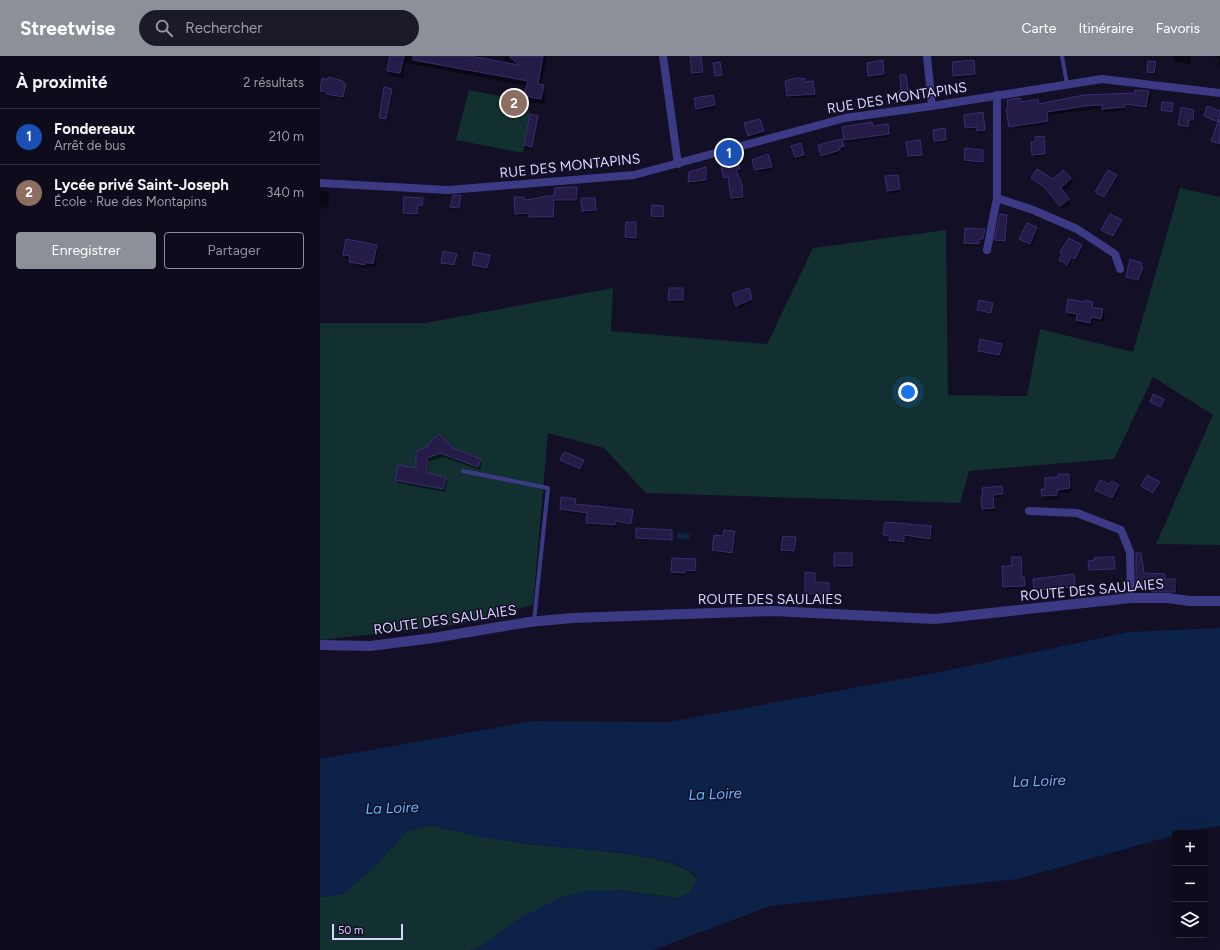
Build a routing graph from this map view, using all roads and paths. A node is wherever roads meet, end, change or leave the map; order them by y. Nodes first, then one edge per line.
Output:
1 (662, 56) edge
2 (927, 56) edge
3 (1062, 56) edge
4 (1067, 84) junction
5 (1220, 93) edge
6 (997, 95) junction
7 (932, 106) junction
8 (678, 164) junction
9 (320, 183) edge
10 (997, 198) junction
11 (987, 250) dead end
12 (1120, 270) dead end
13 (463, 471) dead end
14 (1029, 511) dead end
15 (1131, 598) junction
16 (1220, 601) edge
17 (534, 621) junction
18 (320, 645) edge

1 - 8 street
2 - 7 street
3 - 4 lane
4 - 5 street, RUE DES MONTAPINS
4 - 6 street, RUE DES MONTAPINS
6 - 7 street, RUE DES MONTAPINS
6 - 10 street
7 - 8 street, RUE DES MONTAPINS
8 - 9 street, RUE DES MONTAPINS
10 - 11 street
10 - 12 street
13 - 17 lane
14 - 15 street
15 - 16 street, ROUTE DES SAULAIES
15 - 17 street, ROUTE DES SAULAIES
17 - 18 street, ROUTE DES SAULAIES

